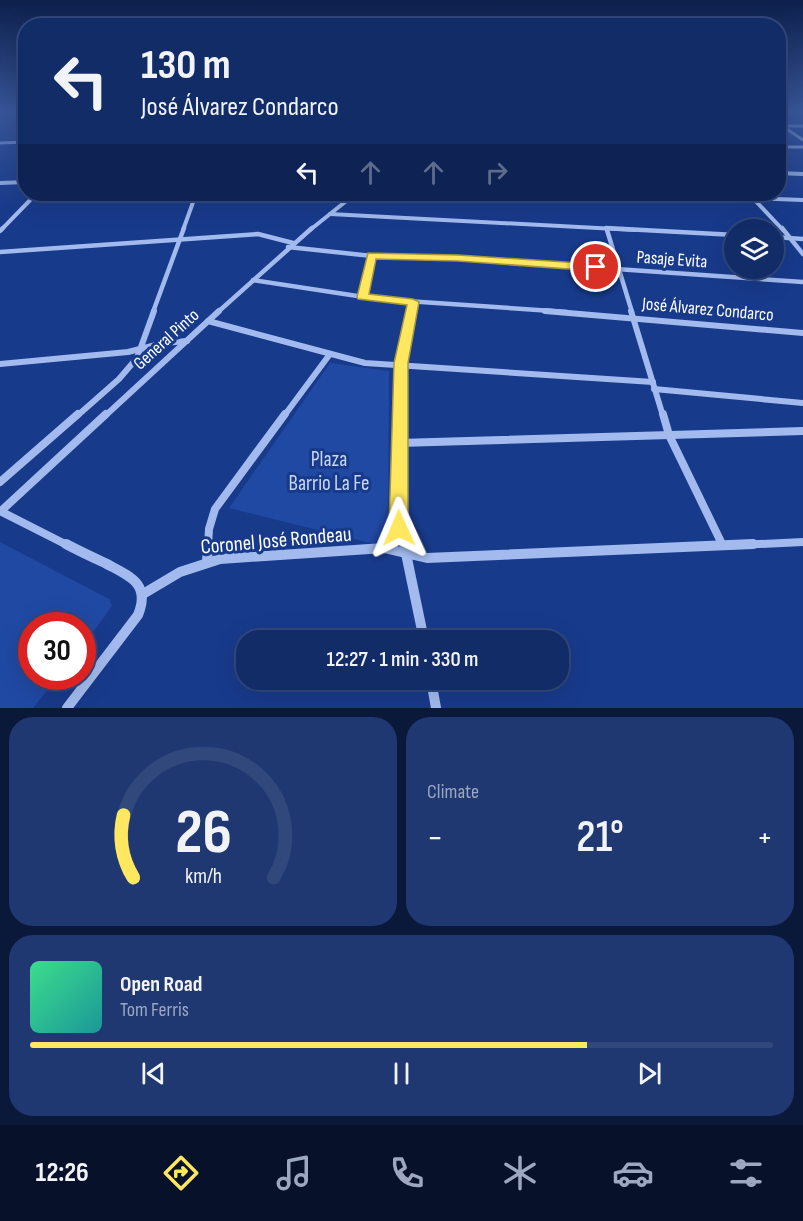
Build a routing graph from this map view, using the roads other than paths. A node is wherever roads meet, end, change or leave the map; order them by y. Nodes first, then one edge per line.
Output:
1 (786, 147) edge
2 (803, 147) edge
3 (786, 173) edge
4 (803, 174) edge
5 (18, 182) edge
6 (0, 183) edge
7 (786, 199) edge
8 (803, 200) edge
9 (29, 201) edge
10 (193, 201) edge
11 (346, 201) edge
12 (755, 201) edge
13 (330, 214) junction
14 (607, 230) junction
15 (0, 231) edge
16 (724, 235) edge
17 (784, 238) edge
18 (791, 238) junction
19 (803, 239) edge
20 (178, 240) junction
21 (290, 245) junction
22 (0, 252) edge
23 (803, 254) edge
24 (372, 256) junction
25 (619, 269) junction
26 (253, 280) junction
27 (803, 282) edge
28 (363, 297) junction
29 (413, 302) junction
30 (635, 317) junction
31 (208, 321) junction
32 (803, 333) edge
33 (187, 341) junction
34 (141, 349) junction
35 (330, 354) junction
36 (401, 363) junction
37 (0, 364) edge
38 (654, 386) junction
39 (803, 403) edge
40 (803, 431) edge
41 (669, 435) junction
42 (399, 442) junction
43 (0, 482) edge
44 (0, 511) edge
45 (803, 542) edge
46 (722, 544) junction
47 (405, 552) junction
48 (207, 562) junction
49 (143, 594) junction
50 (422, 630) edge
51 (433, 690) edge
52 (67, 708) edge
53 (436, 708) edge

1 - 2 street
3 - 4 street
5 - 6 street
7 - 8 street
9 - 15 street
10 - 20 street, General Pinto
11 - 13 street, General Pinto
12 - 18 street
13 - 14 street
13 - 21 street, General Pinto
14 - 16 street
14 - 25 street
17 - 18 street
18 - 19 street
18 - 23 street
20 - 21 street, Pasaje Evita
20 - 22 street
20 - 34 street, General Pinto
21 - 24 street, Pasaje Evita
21 - 26 street, General Pinto
24 - 25 street, Pasaje Evita
24 - 28 street
25 - 27 street, Pasaje Evita
25 - 30 street
26 - 28 street, José Álvarez Condarco
26 - 31 street, General Pinto
28 - 29 street, José Álvarez Condarco
29 - 30 street, José Álvarez Condarco
29 - 36 street
30 - 32 street, José Álvarez Condarco
30 - 38 street
31 - 33 street, General Pinto
31 - 35 street
33 - 34 street
33 - 44 street, General Pinto
34 - 37 street
34 - 43 street, General Pinto
35 - 36 street
35 - 48 street
36 - 38 street
36 - 42 street
38 - 39 street
38 - 41 street
40 - 41 street
41 - 42 street
41 - 46 street
42 - 47 street
44 - 49 street
45 - 46 street, Coronel José Rondeau
46 - 47 street, Coronel José Rondeau
47 - 48 street, Coronel José Rondeau
47 - 50 street
48 - 49 street, Coronel José Rondeau
49 - 52 street
51 - 53 street

